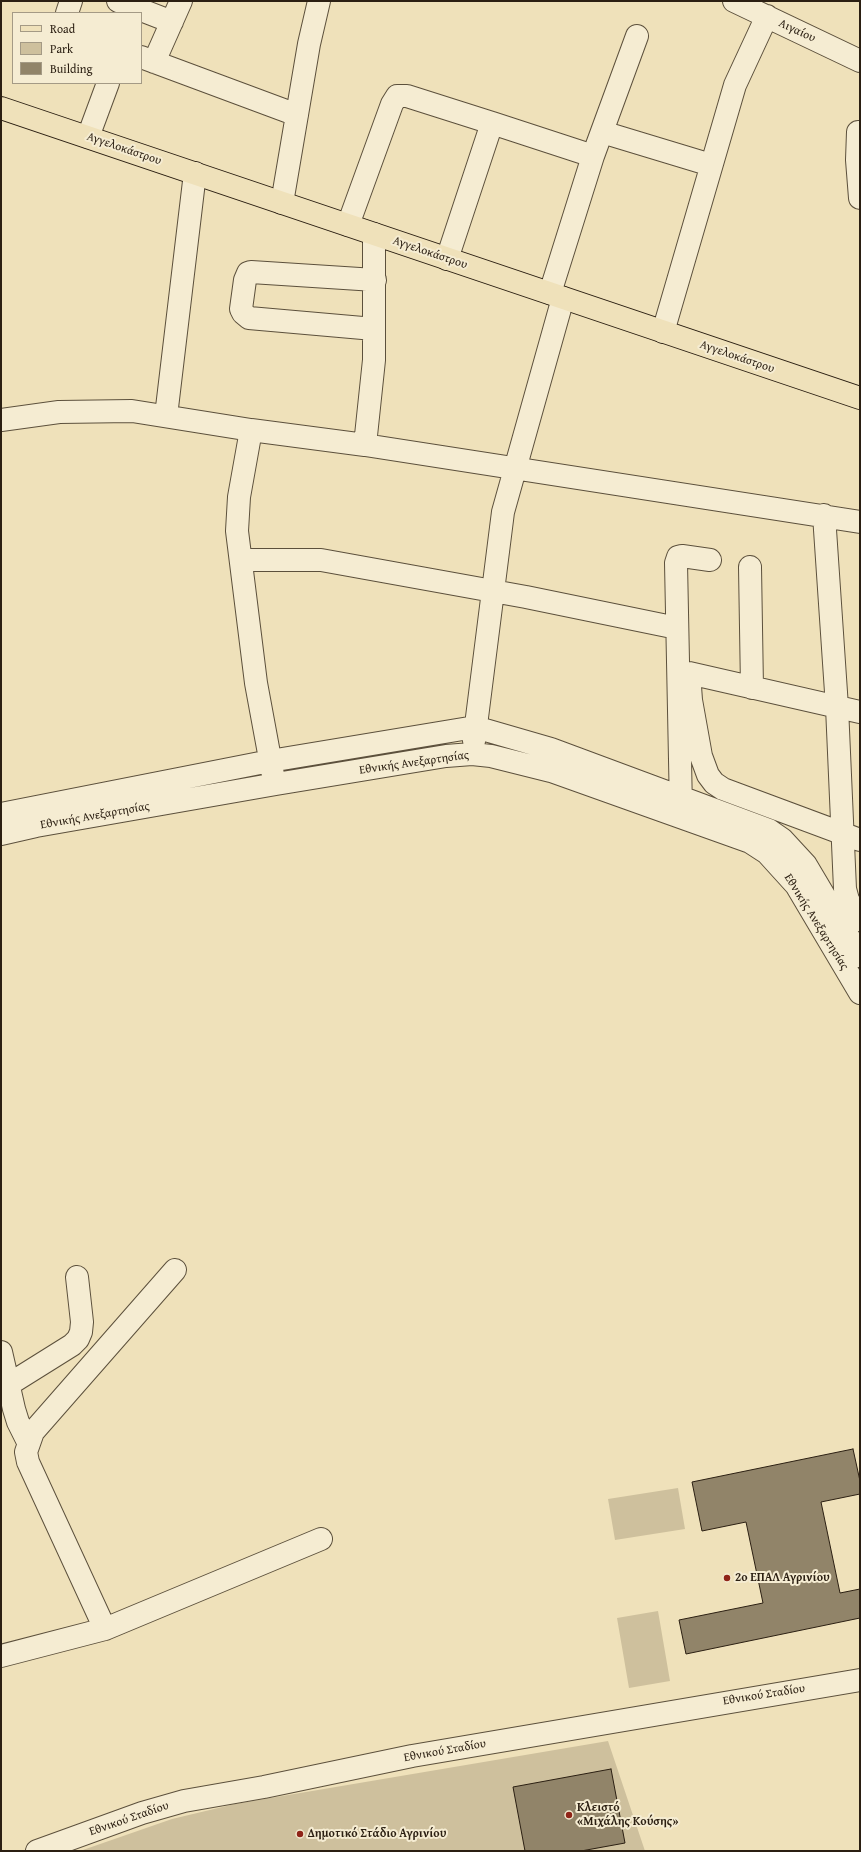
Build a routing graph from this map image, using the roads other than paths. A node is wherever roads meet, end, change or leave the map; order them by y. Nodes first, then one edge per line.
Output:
1 (71, 1) edge
2 (118, 1) edge
3 (181, 1) edge
4 (319, 1) edge
5 (734, 1) edge
6 (67, 12) edge
7 (767, 16) junction
8 (172, 22) junction
9 (637, 36) dead end
10 (147, 59) edge
11 (860, 61) edge
12 (108, 84) edge
13 (1, 108) edge
14 (297, 115) junction
15 (492, 123) junction
16 (602, 132) junction
17 (858, 132) dead end
18 (88, 137) junction
19 (593, 156) junction
20 (711, 165) junction
21 (195, 173) junction
22 (860, 198) edge
23 (282, 203) junction
24 (348, 225) junction
25 (374, 234) junction
26 (447, 259) junction
27 (375, 280) junction
28 (557, 296) junction
29 (374, 329) junction
30 (663, 332) junction
31 (860, 398) edge
32 (166, 416) junction
33 (1, 420) edge
34 (251, 430) junction
35 (365, 445) junction
36 (515, 469) junction
37 (824, 515) junction
38 (860, 522) edge
39 (241, 560) junction
40 (710, 560) dead end
41 (750, 567) dead end
42 (493, 591) junction
43 (678, 628) junction
44 (752, 688) junction
45 (837, 707) junction
46 (860, 712) edge
47 (475, 727) junction
48 (472, 754) junction
49 (270, 761) junction
50 (276, 784) junction
51 (680, 796) junction
52 (1, 814) edge
53 (681, 818) junction
54 (1, 834) edge
55 (851, 836) edge
56 (860, 920) edge
57 (860, 956) edge
58 (860, 993) edge
59 (175, 1270) dead end
60 (77, 1277) dead end
61 (1, 1352) edge
62 (8, 1385) junction
63 (28, 1442) junction
64 (321, 1539) dead end
65 (105, 1629) junction
66 (1, 1656) edge
67 (860, 1680) edge
68 (37, 1851) edge

1 - 6 street
2 - 8 street
3 - 8 street
4 - 14 street
5 - 7 street, Αιγαίου
7 - 11 street, Αιγαίου
7 - 20 street
8 - 10 street
9 - 16 street
10 - 14 street
12 - 18 street
13 - 18 main road, Αγγελοκάστρου
14 - 23 street
15 - 19 street
15 - 24 street
15 - 26 street
16 - 19 street
16 - 20 street
17 - 22 street
18 - 21 main road, Αγγελοκάστρου
19 - 28 street
20 - 30 street
21 - 23 main road, Αγγελοκάστρου
21 - 32 street
23 - 24 main road, Αγγελοκάστρου
24 - 25 main road, Αγγελοκάστρου
25 - 26 main road, Αγγελοκάστρου
25 - 27 street
26 - 28 main road, Αγγελοκάστρου
27 - 29 street
27 - 29 street
28 - 30 main road, Αγγελοκάστρου
28 - 36 street
29 - 35 street
30 - 31 main road, Αγγελοκάστρου
32 - 33 street
32 - 34 street
34 - 35 street
34 - 39 street
35 - 36 street
36 - 37 street
36 - 42 street
37 - 38 street
37 - 45 street
39 - 42 street
39 - 49 street
40 - 43 street
41 - 44 street
42 - 43 street
42 - 47 street
43 - 51 street
44 - 45 street
44 - 55 street
45 - 46 street
45 - 55 street
47 - 48 street
47 - 49 street, Εθνικής Ανεξαρτησίας
47 - 51 street, Εθνικής Ανεξαρτησίας
48 - 50 street, Εθνικής Ανεξαρτησίας
48 - 53 street, Εθνικής Ανεξαρτησίας
49 - 50 street
49 - 52 street, Εθνικής Ανεξαρτησίας
50 - 54 street, Εθνικής Ανεξαρτησίας
51 - 53 street
51 - 57 street, Εθνικής Ανεξαρτησίας
53 - 58 street, Εθνικής Ανεξαρτησίας
55 - 56 street
59 - 63 street
60 - 62 street
61 - 62 street
62 - 63 street
63 - 65 street
64 - 65 street
65 - 66 street
67 - 68 street, Εθνικού Σταδίου

